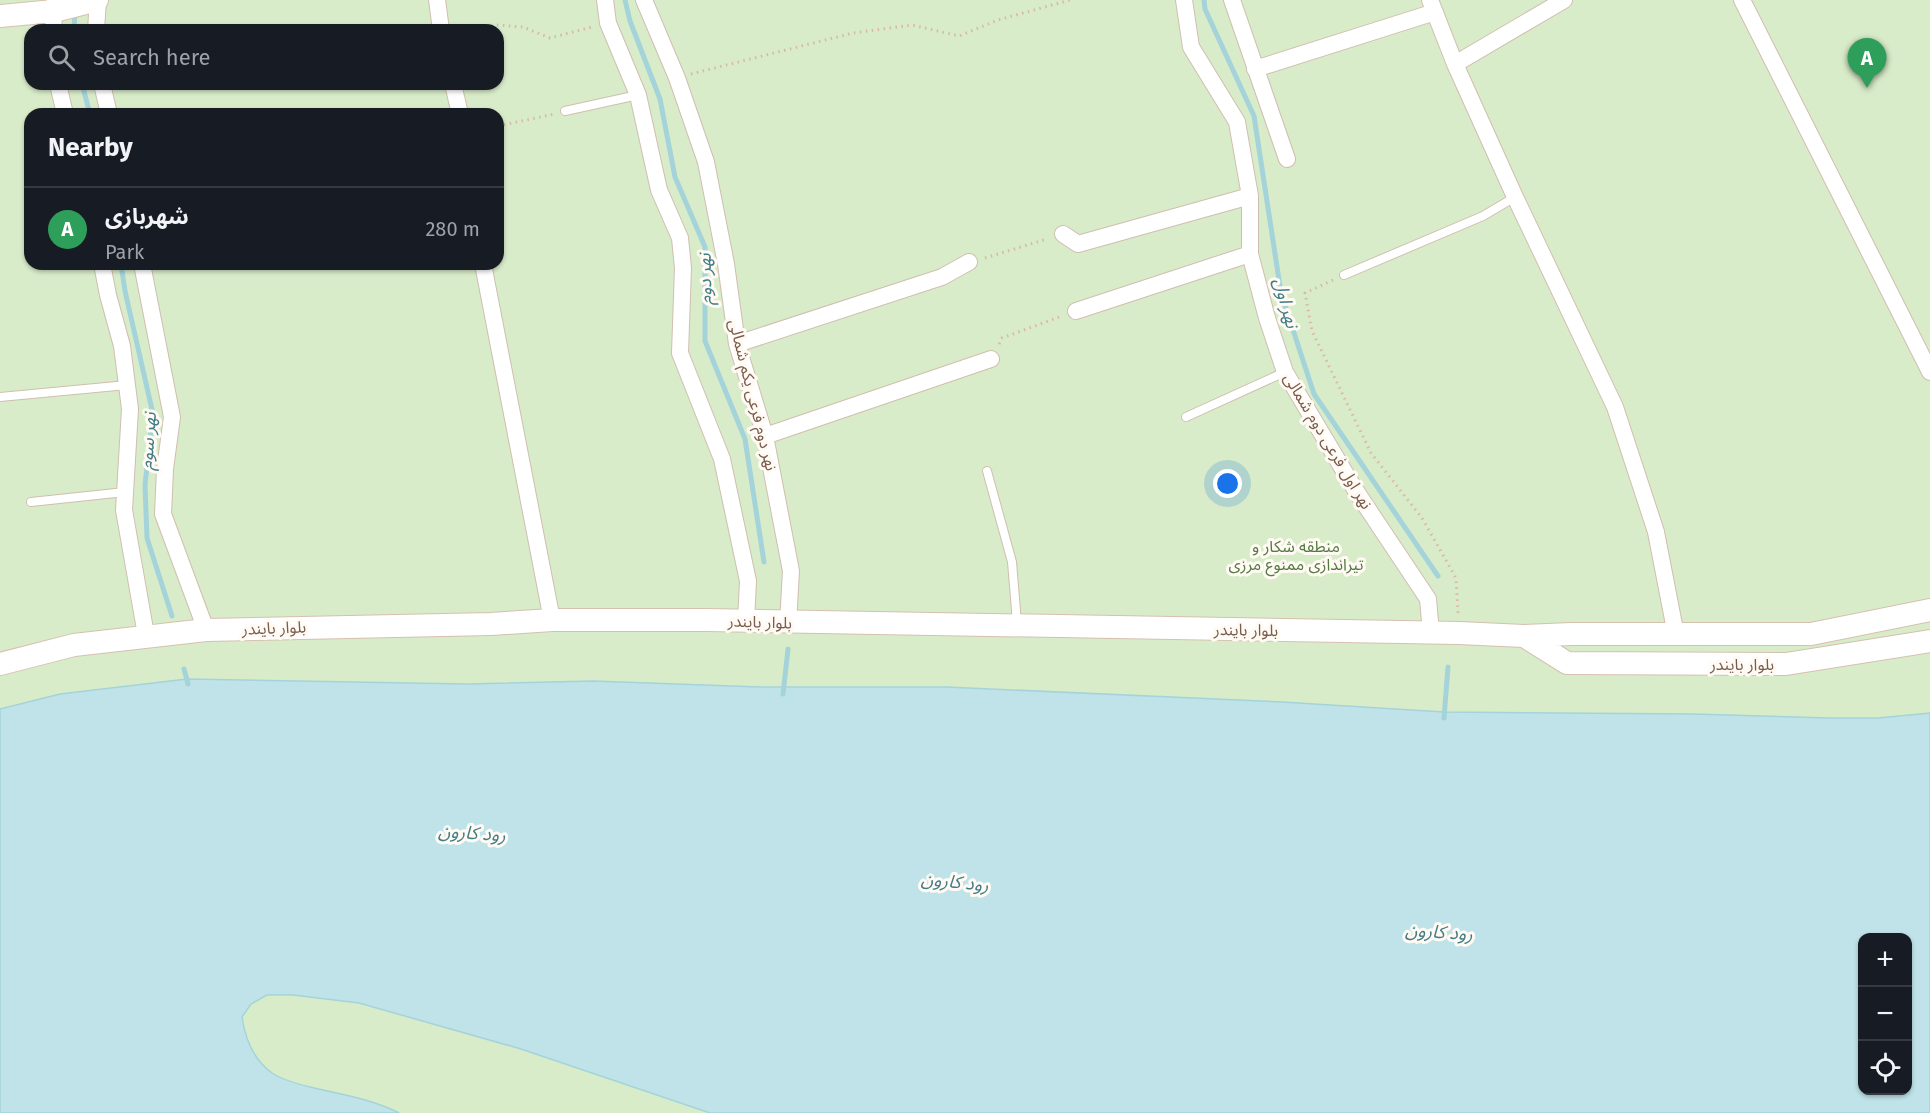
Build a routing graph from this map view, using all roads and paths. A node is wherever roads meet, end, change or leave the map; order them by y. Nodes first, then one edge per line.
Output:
1 (437, 0) edge
2 (605, 0) edge
3 (644, 0) edge
4 (1070, 0) edge
5 (1184, 0) edge
6 (1232, 0) edge
7 (1564, 0) edge
8 (1742, 0) edge
9 (1432, 6) edge
10 (72, 8) edge
11 (0, 16) edge
12 (608, 23) junction
13 (89, 24) edge
14 (440, 24) edge
15 (504, 26) edge
16 (1455, 64) junction
17 (1255, 69) junction
18 (677, 78) junction
19 (59, 90) edge
20 (103, 90) edge
21 (454, 90) edge
22 (638, 95) junction
23 (64, 108) edge
24 (107, 108) edge
25 (459, 108) edge
26 (565, 111) joint
27 (504, 125) edge
28 (1287, 159) dead end
29 (1250, 196) junction
30 (1515, 197) junction
31 (1063, 234) joint
32 (1250, 254) junction
33 (969, 262) joint
34 (103, 270) edge
35 (143, 270) edge
36 (484, 270) edge
37 (1344, 275) joint
38 (1076, 311) joint
39 (737, 344) junction
40 (991, 359) joint
41 (1286, 372) junction
42 (1930, 372) edge
43 (127, 385) junction
44 (0, 397) edge
45 (1186, 417) dead end
46 (765, 436) junction
47 (987, 471) dead end
48 (125, 492) junction
49 (31, 502) dead end
50 (1930, 600) edge
51 (1930, 610) edge
52 (1897, 617) junction
53 (552, 620) junction
54 (746, 621) junction
55 (788, 623) junction
56 (1017, 626) junction
57 (206, 630) junction
58 (1431, 633) junction
59 (1459, 633) junction
60 (146, 635) junction
61 (1676, 635) junction
62 (1524, 636) junction
63 (1930, 641) edge
64 (0, 664) edge

1 - 14 street
2 - 12 street
3 - 18 street, نهر دوم فرعی یکم شمالی
4 - 18 path
5 - 29 street, نهر اول فرعی دوم شمالی
6 - 17 street
7 - 16 street
8 - 42 street
9 - 16 street
9 - 17 street
10 - 11 street
10 - 13 street
12 - 15 path
12 - 22 street
16 - 30 street
17 - 28 street
18 - 39 street, نهر دوم فرعی یکم شمالی
19 - 23 street
20 - 24 street
21 - 25 street
22 - 26 lane
22 - 54 street
26 - 27 path
29 - 31 street
29 - 32 street, نهر اول فرعی دوم شمالی
30 - 37 lane
30 - 61 street
31 - 33 path
32 - 38 street
32 - 41 street, نهر اول فرعی دوم شمالی
33 - 39 street
34 - 43 street
35 - 57 street
36 - 53 street
37 - 59 path
38 - 40 path
39 - 46 street, نهر دوم فرعی یکم شمالی
40 - 46 street
41 - 45 lane
41 - 58 street, نهر اول فرعی دوم شمالی
43 - 44 lane
43 - 48 street
46 - 55 street, نهر دوم فرعی یکم شمالی
47 - 56 lane
48 - 49 lane
48 - 60 street
50 - 52 street
51 - 52 street, بلوار بایندر
52 - 61 street, بلوار بایندر
53 - 54 street, بلوار بایندر
53 - 57 street, بلوار بایندر
54 - 55 street, بلوار بایندر
55 - 56 street, بلوار بایندر
56 - 58 street, بلوار بایندر
57 - 60 street, بلوار بایندر
58 - 59 street, بلوار بایندر
59 - 62 street, بلوار بایندر
60 - 64 street, بلوار بایندر
61 - 62 street, بلوار بایندر
62 - 63 street, بلوار بایندر

